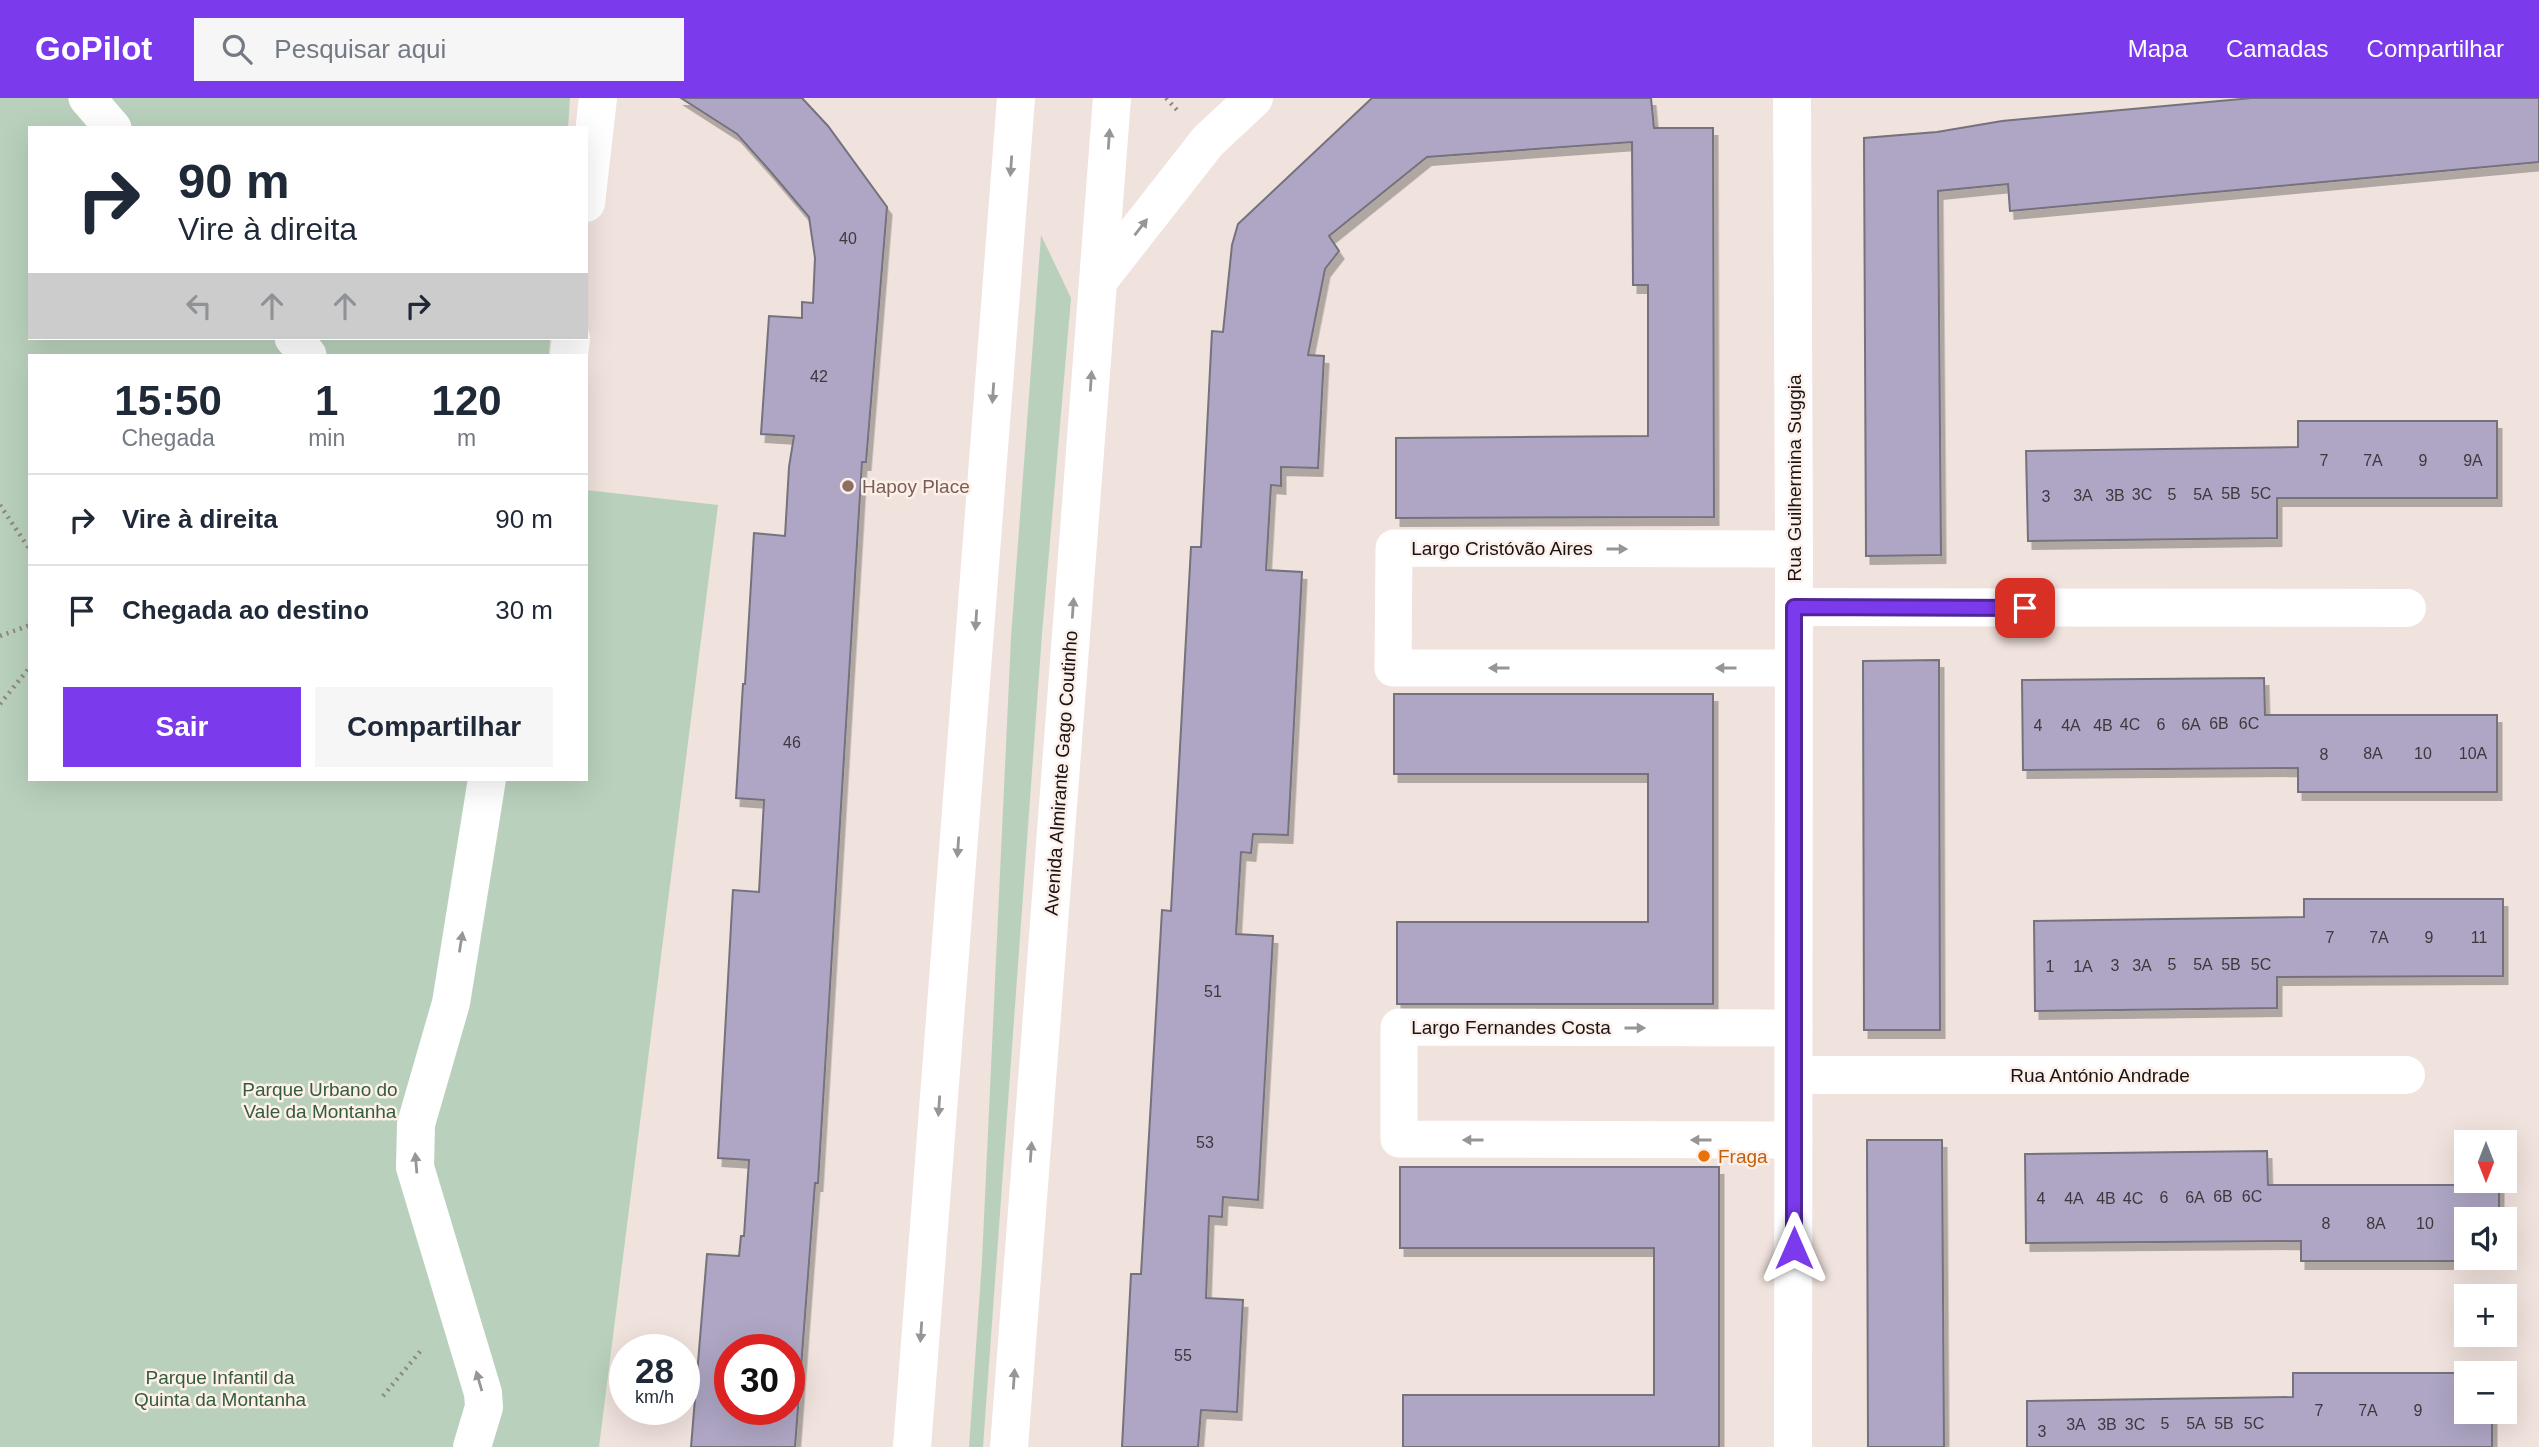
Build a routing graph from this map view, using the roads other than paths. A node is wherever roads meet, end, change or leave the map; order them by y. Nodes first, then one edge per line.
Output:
1 (87, 98) edge
2 (598, 98) edge
3 (1016, 98) edge
4 (1112, 98) edge
5 (1254, 98) edge
6 (1792, 98) edge
7 (111, 126) edge
8 (588, 186) edge
9 (1099, 280) junction
10 (295, 340) edge
11 (307, 354) edge
12 (1794, 549) junction
13 (1794, 607) junction
14 (2407, 608) dead end
15 (1794, 667) junction
16 (487, 781) edge
17 (1794, 1028) junction
18 (1794, 1075) junction
19 (2406, 1075) dead end
20 (1794, 1140) junction
21 (472, 1447) edge
22 (912, 1447) edge
23 (1009, 1447) edge
24 (1793, 1447) edge

1 - 7 street
2 - 8 street
3 -> 22 street
9 -> 4 street, Avenida Almirante Gago Coutinho
9 -> 5 street
6 - 12 street, Rua Guilhermina Suggia
23 -> 9 street, Avenida Almirante Gago Coutinho
10 - 11 street
12 - 13 street, Rua Guilhermina Suggia
15 -> 12 street, Largo Cristóvão Aires
13 - 14 street
13 - 15 street, Rua Guilhermina Suggia
15 - 17 street, Rua Guilhermina Suggia
21 -> 16 street
17 - 18 street, Rua Guilhermina Suggia
20 -> 17 street, Largo Fernandes Costa
18 - 19 street, Rua António Andrade
18 - 20 street, Rua Guilhermina Suggia
20 - 24 street, Rua Guilhermina Suggia

